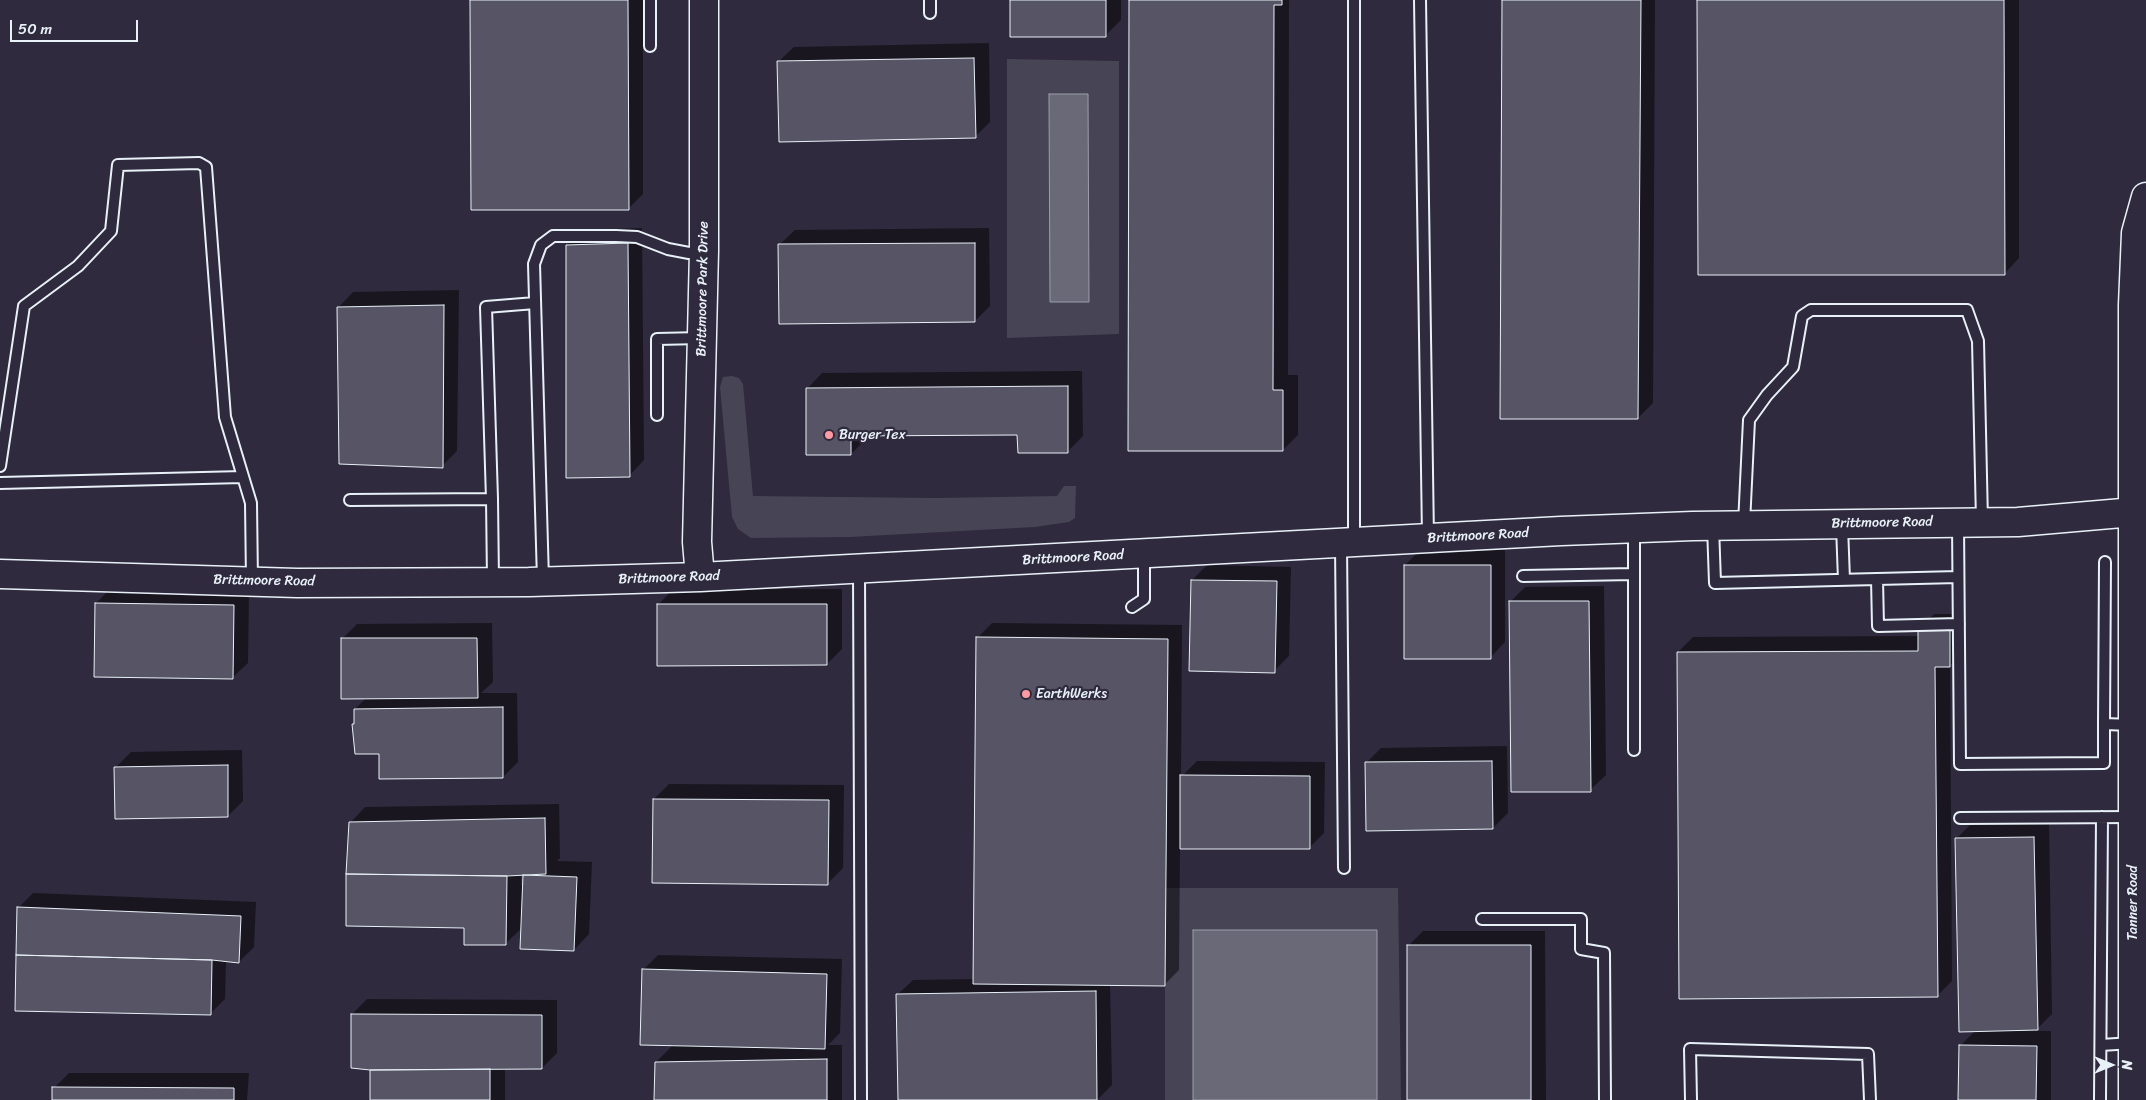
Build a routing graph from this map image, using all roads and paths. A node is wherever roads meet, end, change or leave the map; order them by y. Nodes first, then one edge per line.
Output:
1 (650, 0) edge
2 (704, 0) edge
3 (930, 0) edge
4 (1354, 0) edge
5 (1420, 0) edge
6 (930, 13) dead end
7 (650, 46) dead end
8 (2146, 197) edge
9 (704, 251) junction
10 (535, 303) junction
11 (702, 338) junction
12 (657, 415) dead end
13 (0, 466) edge
14 (243, 477) junction
15 (0, 483) edge
16 (492, 499) junction
17 (350, 500) dead end
18 (2140, 511) edge
19 (1970, 522) junction
20 (1842, 524) junction
21 (1713, 526) junction
22 (1744, 526) junction
23 (1634, 528) junction
24 (1428, 538) junction
25 (1348, 543) junction
26 (1144, 554) junction
27 (2105, 562) dead end
28 (859, 570) junction
29 (0, 574) edge
30 (1634, 574) junction
31 (1523, 576) dead end
32 (700, 577) junction
33 (1958, 577) junction
34 (1877, 579) junction
35 (1844, 580) junction
36 (252, 581) junction
37 (493, 582) junction
38 (543, 582) junction
39 (1132, 607) dead end
40 (1959, 624) junction
41 (2104, 724) junction
42 (2134, 725) junction
43 (1634, 750) dead end
44 (2102, 817) junction
45 (2134, 817) junction
46 (1960, 818) dead end
47 (1344, 868) dead end
48 (1482, 919) dead end
49 (2133, 1043) junction
50 (2101, 1045) junction
51 (861, 1100) edge
52 (1605, 1100) edge
53 (1691, 1100) edge
54 (1870, 1100) edge
55 (2100, 1100) edge
56 (2133, 1100) edge

1 - 7 lane
2 - 9 main road, Brittmoore Park Drive
3 - 6 lane
4 - 25 lane
5 - 24 lane
8 - 18 main road, Tanner Road
9 - 10 lane
9 - 11 main road, Brittmoore Park Drive
10 - 16 lane
10 - 38 lane
11 - 12 lane
11 - 32 main road, Brittmoore Park Drive
13 - 14 lane
14 - 15 lane
14 - 36 lane
16 - 17 lane
16 - 37 lane
18 - 19 main road, Brittmoore Road
18 - 42 main road, Tanner Road
19 - 20 main road, Brittmoore Road
19 - 22 lane
19 - 33 lane
20 - 22 main road, Brittmoore Road
20 - 35 lane
21 - 22 main road, Brittmoore Road
21 - 23 main road, Brittmoore Road
21 - 35 lane
23 - 24 main road, Brittmoore Road
23 - 30 lane
24 - 25 main road, Brittmoore Road
25 - 26 main road, Brittmoore Road
25 - 47 lane
26 - 28 main road, Brittmoore Road
26 - 39 lane
27 - 41 lane
28 - 32 main road, Brittmoore Road
28 - 51 lane
29 - 36 main road, Brittmoore Road
30 - 31 lane
30 - 43 lane
32 - 38 main road, Brittmoore Road
33 - 34 lane
33 - 40 lane
34 - 35 lane
34 - 40 lane
36 - 37 main road, Brittmoore Road
37 - 38 main road, Brittmoore Road
40 - 41 lane
41 - 42 lane
42 - 45 main road, Tanner Road
44 - 45 lane
44 - 46 lane
44 - 50 lane
45 - 49 main road, Tanner Road
48 - 52 lane
49 - 50 lane
49 - 56 main road, Tanner Road
50 - 55 lane
53 - 54 lane

